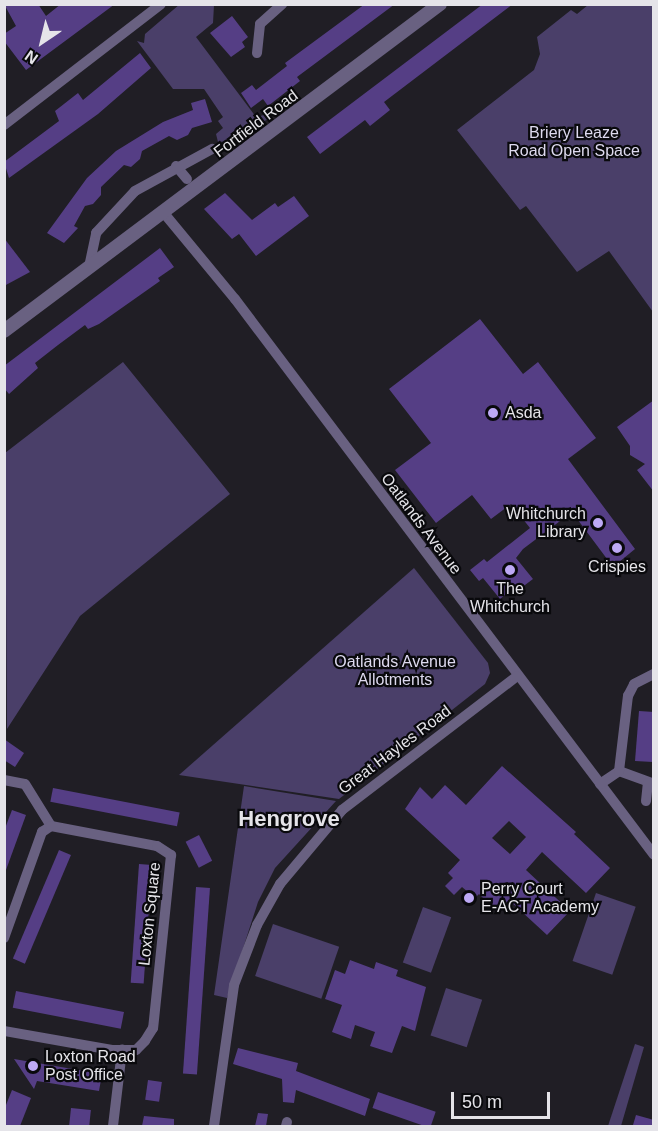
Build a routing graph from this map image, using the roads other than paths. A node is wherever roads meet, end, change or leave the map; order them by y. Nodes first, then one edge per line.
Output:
1 (161, 4) edge
2 (282, 4) edge
3 (440, 4) edge
4 (257, 53) dead end
5 (4, 125) edge
6 (212, 149) dead end
7 (176, 166) junction
8 (188, 179) dead end
9 (163, 212) junction
10 (89, 267) junction
11 (4, 331) edge
12 (654, 674) edge
13 (517, 676) junction
14 (619, 771) junction
15 (4, 780) edge
16 (600, 784) junction
17 (651, 784) edge
18 (646, 801) dead end
19 (51, 826) junction
20 (654, 855) edge
21 (4, 938) edge
22 (4, 1031) edge
23 (122, 1050) junction
24 (113, 1126) edge
25 (213, 1126) edge

1 - 5 street
2 - 4 street
3 - 9 street, Fortfield Road
6 - 7 street, Fortfield Road
7 - 8 street
7 - 10 street, Fortfield Road
9 - 10 street, Fortfield Road
9 - 13 street, Oatlands Avenue
10 - 11 street, Fortfield Road
12 - 14 street
13 - 16 street, Oatlands Avenue
13 - 25 street, Great Hayles Road
14 - 16 street
14 - 17 street
15 - 19 street
16 - 20 street, Oatlands Avenue
17 - 18 street
19 - 21 street
19 - 23 street, Loxton Square
22 - 23 street
23 - 24 street

